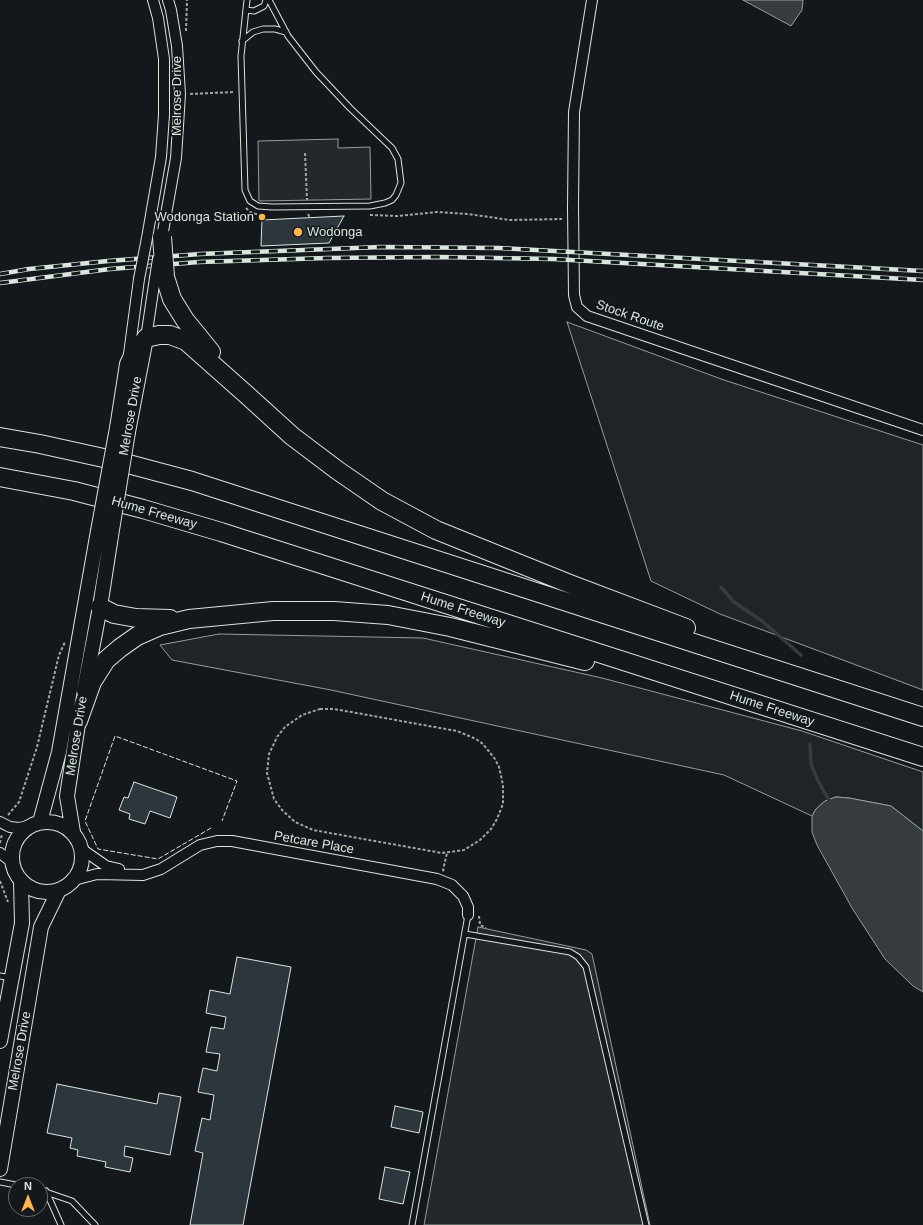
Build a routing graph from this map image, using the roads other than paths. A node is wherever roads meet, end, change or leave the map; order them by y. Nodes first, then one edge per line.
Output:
1 (152, 0) edge
2 (168, 0) edge
3 (247, 0) edge
4 (267, 0) edge
5 (592, 0) edge
6 (246, 10) junction
7 (286, 32) junction
8 (242, 41) junction
9 (154, 238) junction
10 (160, 278) junction
11 (146, 338) junction
12 (127, 364) junction
13 (248, 396) junction
14 (123, 430) junction
15 (923, 430) edge
16 (0, 437) edge
17 (0, 477) edge
18 (104, 534) junction
19 (90, 580) junction
20 (100, 607) junction
21 (189, 619) junction
22 (628, 663) junction
23 (901, 710) junction
24 (923, 717) edge
25 (78, 721) junction
26 (923, 757) edge
27 (2, 823) edge
28 (34, 824) junction
29 (73, 832) junction
30 (82, 850) junction
31 (0, 853) edge
32 (12, 862) junction
33 (143, 875) junction
34 (74, 880) junction
35 (21, 881) junction
36 (59, 890) junction
37 (474, 915) joint
38 (465, 934) junction
39 (6, 977) edge
40 (0, 1042) edge
41 (0, 1169) edge
42 (48, 1192) edge
43 (48, 1196) edge
44 (61, 1225) edge
45 (94, 1225) edge
46 (412, 1225) edge
47 (646, 1225) edge

1 - 9 street, Melrose Drive
2 - 9 street, Melrose Drive
3 - 6 lane
4 - 6 lane
4 - 7 lane
5 - 15 street, Stock Route
6 - 8 lane
7 - 8 lane
7 - 8 lane
9 - 10 highway, bridge
9 - 12 street, Melrose Drive, bridge
10 - 11 street, Melrose Drive
10 - 13 highway
11 - 12 main road
11 - 13 highway
11 - 14 main road, Melrose Drive
12 - 14 main road, Melrose Drive
13 - 23 highway
14 - 18 main road, Melrose Drive, bridge
16 - 23 highway
17 - 22 highway, Hume Freeway
18 - 19 main road, Melrose Drive
18 - 20 main road, Melrose Drive
19 - 20 main road
19 - 28 main road, Melrose Drive
20 - 21 highway
20 - 25 main road, Melrose Drive
21 - 22 highway
21 - 25 highway
22 - 26 highway, Hume Freeway
23 - 24 highway
25 - 29 main road, Melrose Drive
27 - 28 street
28 - 29 main road
28 - 32 main road
29 - 30 main road
30 - 33 street
30 - 34 main road
31 - 32 street
32 - 35 main road
33 - 34 street, Petcare Place
33 - 37 street, Petcare Place
34 - 36 main road
35 - 36 main road
35 - 39 main road, Melrose Drive
36 - 41 main road, Melrose Drive
37 - 38 lane
38 - 46 lane
38 - 47 lane
39 - 40 main road, Melrose Drive
42 - 45 lane
43 - 44 lane

